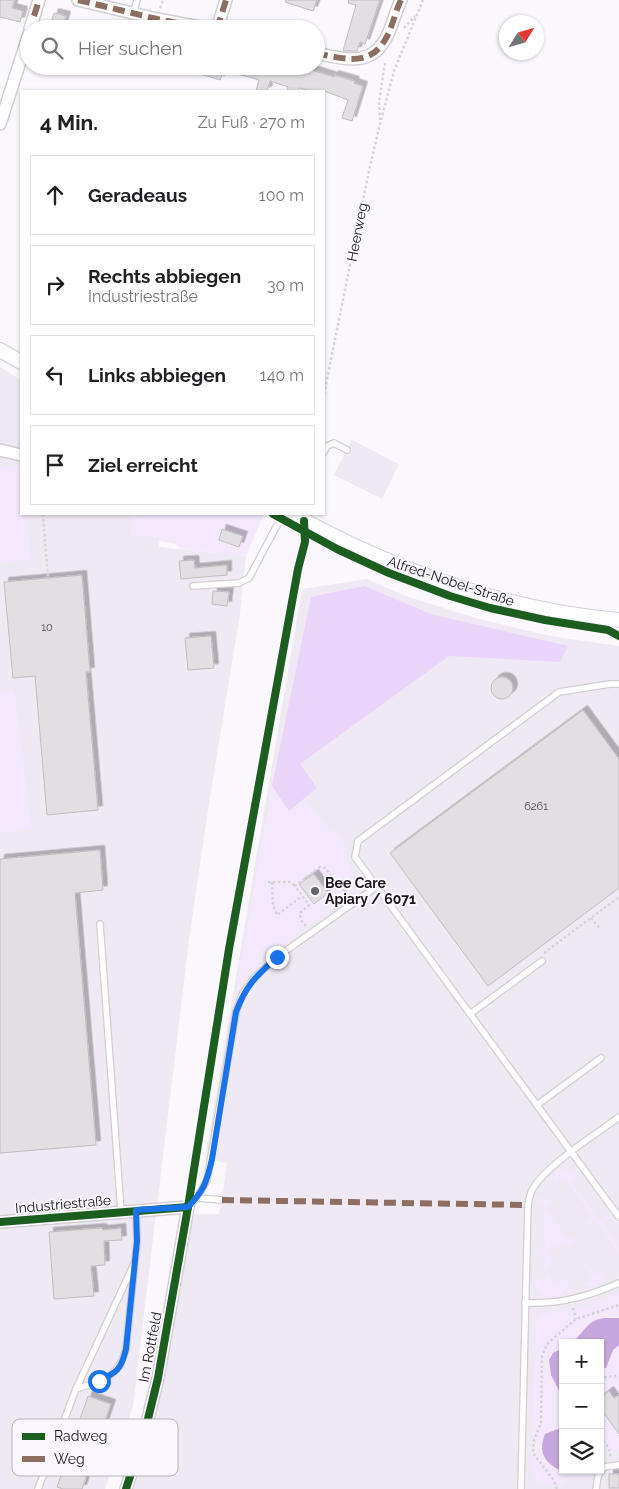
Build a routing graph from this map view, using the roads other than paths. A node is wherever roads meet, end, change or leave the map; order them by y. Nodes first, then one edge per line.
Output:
1 (39, 0) edge
2 (78, 0) edge
3 (137, 0) edge
4 (226, 0) edge
5 (401, 0) edge
6 (133, 14) junction
7 (33, 20) edge
8 (164, 20) edge
9 (220, 20) edge
10 (325, 55) edge
11 (20, 62) edge
12 (0, 124) edge
13 (0, 350) edge
14 (20, 361) edge
15 (0, 450) edge
16 (325, 450) edge
17 (347, 450) dead end
18 (20, 455) edge
19 (281, 515) edge
20 (296, 515) edge
21 (309, 518) edge
22 (194, 586) dead end
23 (619, 620) edge
24 (619, 684) edge
25 (376, 887) junction
26 (100, 924) dead end
27 (542, 961) road end
28 (470, 1014) junction
29 (601, 1058) dead end
30 (536, 1105) junction
31 (619, 1117) edge
32 (571, 1152) junction
33 (197, 1198) junction
34 (222, 1200) dead end
35 (188, 1207) junction
36 (136, 1210) junction
37 (122, 1211) junction
38 (619, 1217) edge
39 (0, 1222) edge
40 (134, 1264) junction
41 (619, 1283) edge
42 (525, 1303) junction
43 (76, 1389) junction
44 (65, 1419) edge
45 (148, 1419) edge
46 (616, 1464) edge
47 (43, 1476) edge
48 (130, 1476) edge
49 (38, 1489) edge
50 (126, 1489) edge
51 (521, 1489) edge
52 (596, 1489) edge

1 - 7 street
2 - 6 street
3 - 6 lane
4 - 9 street
5 - 10 street
6 - 8 street
11 - 12 street
13 - 14 street
15 - 18 street
16 - 17 lane
19 - 22 lane
20 - 21 street, Alfred-Nobel-Straße
21 - 23 street, Alfred-Nobel-Straße
24 - 25 lane
25 - 28 lane
25 - 33 lane
26 - 37 lane
27 - 28 lane
28 - 30 lane
29 - 30 lane
30 - 32 lane
31 - 32 lane
32 - 38 lane
32 - 42 lane
33 - 34 lane
33 - 35 lane
35 - 36 street, Industriestraße
35 - 45 street, Im Rottfeld
36 - 37 street, Industriestraße
36 - 40 lane
37 - 39 street, Industriestraße
40 - 43 lane
40 - 43 lane
41 - 42 lane
42 - 51 lane
43 - 44 lane
46 - 52 lane
47 - 49 lane
48 - 50 street, Im Rottfeld

